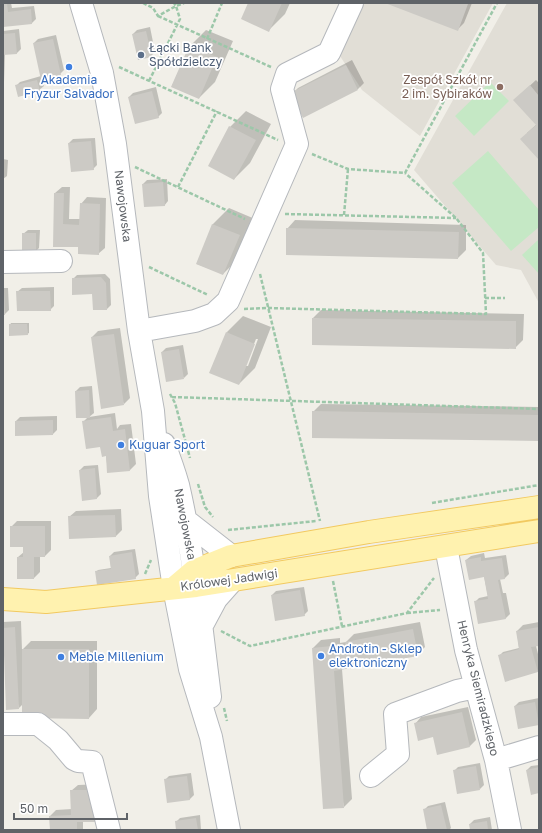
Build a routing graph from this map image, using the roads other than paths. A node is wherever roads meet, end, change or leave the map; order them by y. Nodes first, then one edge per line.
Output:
1 (82, 3) edge
2 (352, 3) edge
3 (61, 261) dead end
4 (3, 262) edge
5 (139, 331) junction
6 (153, 411) junction
7 (539, 506) edge
8 (489, 514) junction
9 (185, 520) junction
10 (412, 526) junction
11 (539, 531) edge
12 (446, 547) junction
13 (231, 556) junction
14 (195, 578) junction
15 (232, 581) junction
16 (174, 588) junction
17 (3, 599) edge
18 (210, 629) junction
19 (476, 687) junction
20 (3, 724) edge
21 (211, 737) junction
22 (539, 747) edge
23 (496, 760) junction
24 (371, 776) dead end
25 (108, 830) edge
26 (229, 830) edge
27 (510, 830) edge

1 - 5 street, Nawojowska
2 - 5 street
3 - 4 street
5 - 6 street, Nawojowska
6 - 9 street, Nawojowska
6 - 16 street, Nawojowska
7 - 8 main road, Królowej Jadwigi
8 - 10 main road, Królowej Jadwigi
8 - 12 street
9 - 13 street
9 - 14 street, Nawojowska
10 - 12 street
10 - 13 main road, Królowej Jadwigi
11 - 12 main road, Królowej Jadwigi
12 - 15 main road, Królowej Jadwigi
12 - 19 street, Henryka Siemiradzkiego
13 - 14 main road, Królowej Jadwigi
14 - 15 main road, Królowej Jadwigi
14 - 16 main road, Królowej Jadwigi
14 - 18 street, Nawojowska
15 - 18 street
16 - 17 main road, Królowej Jadwigi
16 - 21 street, Nawojowska
18 - 21 street, Nawojowska
19 - 23 street, Henryka Siemiradzkiego
19 - 24 street
20 - 25 street
21 - 26 street, Nawojowska
22 - 23 street
23 - 27 street, Henryka Siemiradzkiego

